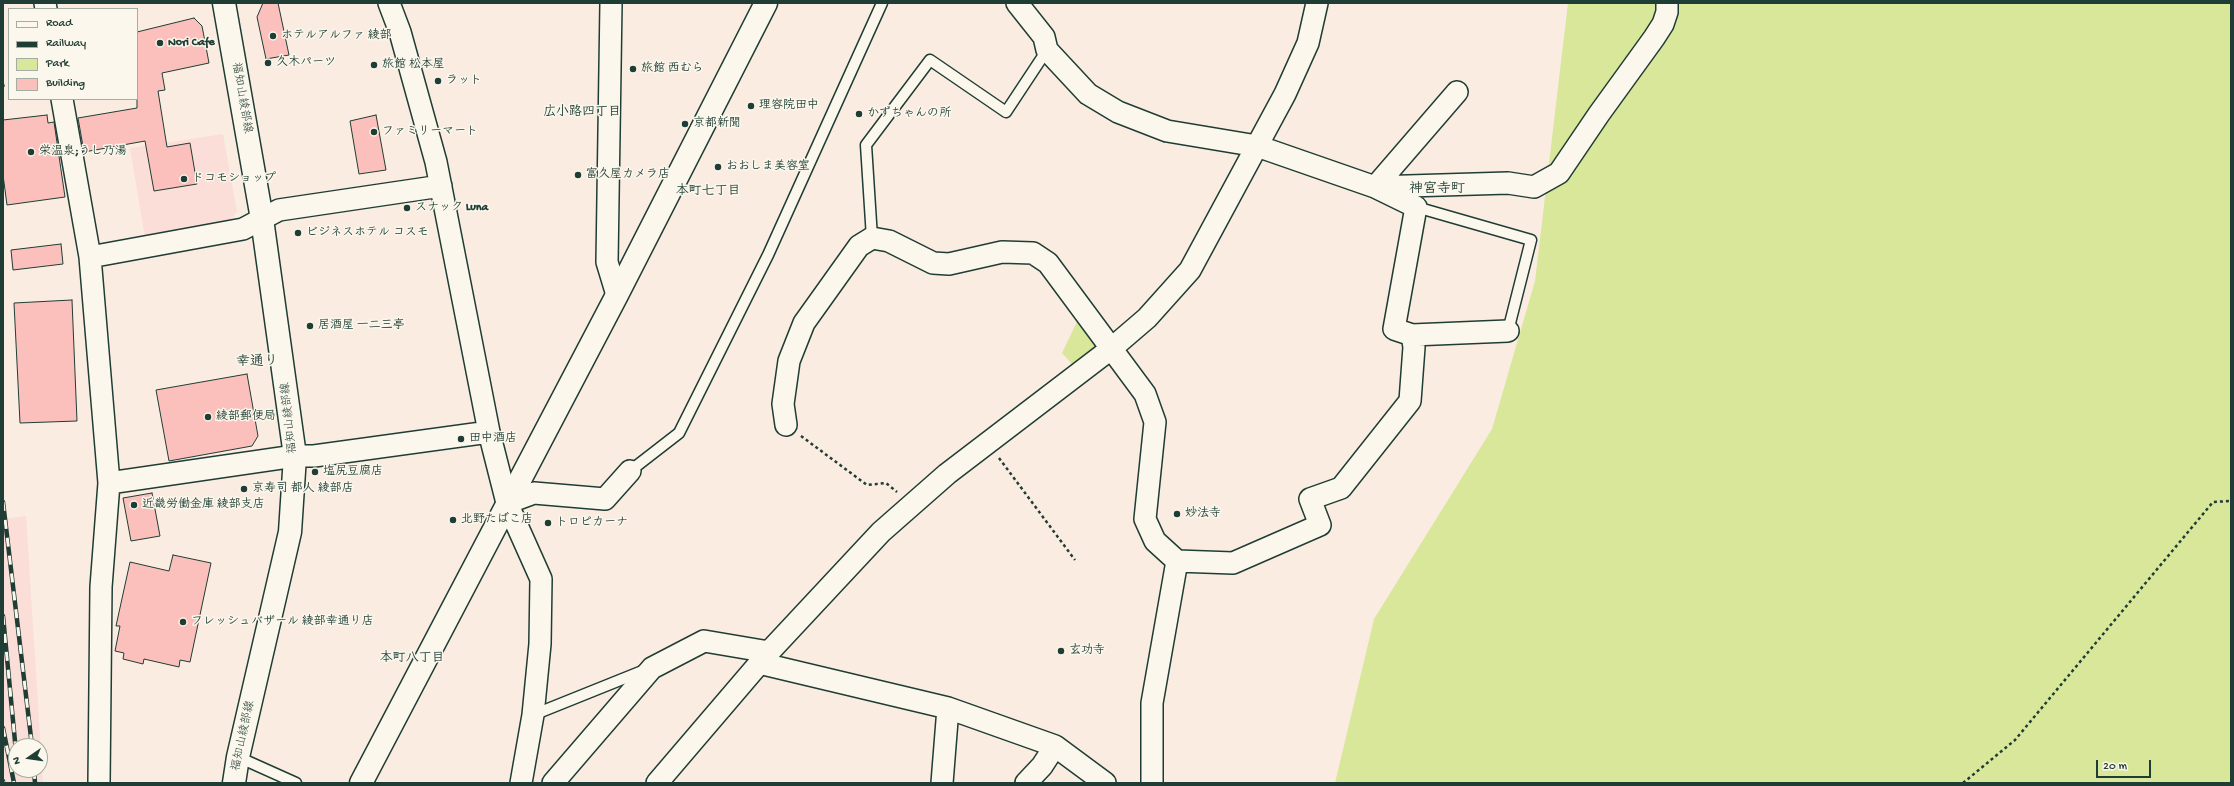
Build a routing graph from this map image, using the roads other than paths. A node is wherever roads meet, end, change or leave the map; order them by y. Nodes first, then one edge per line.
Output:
1 (224, 3) edge
2 (389, 3) edge
3 (611, 3) edge
4 (766, 3) edge
5 (882, 3) edge
6 (1018, 3) edge
7 (1317, 3) edge
8 (1667, 3) edge
9 (1047, 50) junction
10 (1457, 92) dead end
11 (62, 100) edge
12 (1257, 146) junction
13 (441, 186) junction
14 (1375, 187) junction
15 (1416, 207) junction
16 (262, 219) junction
17 (872, 238) junction
18 (90, 257) junction
19 (617, 295) junction
20 (1508, 332) joint
21 (1412, 335) junction
22 (1112, 348) junction
23 (786, 424) road end
24 (489, 432) junction
25 (295, 456) junction
26 (630, 471) joint
27 (109, 483) junction
28 (507, 503) junction
29 (1177, 561) junction
30 (764, 657) junction
31 (652, 668) junction
32 (948, 708) junction
33 (533, 714) junction
34 (1055, 746) junction
35 (238, 757) junction
36 (99, 783) edge
37 (234, 783) edge
38 (296, 783) edge
39 (361, 783) edge
40 (521, 783) edge
41 (553, 783) edge
42 (657, 783) edge
43 (942, 783) edge
44 (1026, 783) edge
45 (1105, 783) edge
46 (1152, 783) edge

1 - 16 street, 福知山綾部線
2 - 13 street
3 - 19 street
4 - 19 street
5 - 26 lane
6 - 9 street
7 - 12 street
8 - 14 street
9 - 12 street
9 - 17 lane
10 - 14 street
11 - 18 street
12 - 14 street
12 - 22 street
13 - 16 street
13 - 24 street
14 - 15 street
15 - 20 lane
15 - 21 street
16 - 18 street
16 - 25 street, 福知山綾部線
17 - 22 street
17 - 23 street
18 - 27 street
19 - 28 street
20 - 21 street
21 - 29 street
22 - 29 street
22 - 30 street
24 - 25 street
24 - 28 street
25 - 27 street
25 - 35 street, 福知山綾部線
26 - 28 street
27 - 36 street
28 - 33 street
28 - 39 street
29 - 46 street
30 - 31 street
30 - 32 street
30 - 42 street
31 - 33 lane
31 - 41 street
32 - 34 street
32 - 43 street
33 - 40 street
34 - 44 street
34 - 45 street
35 - 37 street, 福知山綾部線
35 - 38 lane

